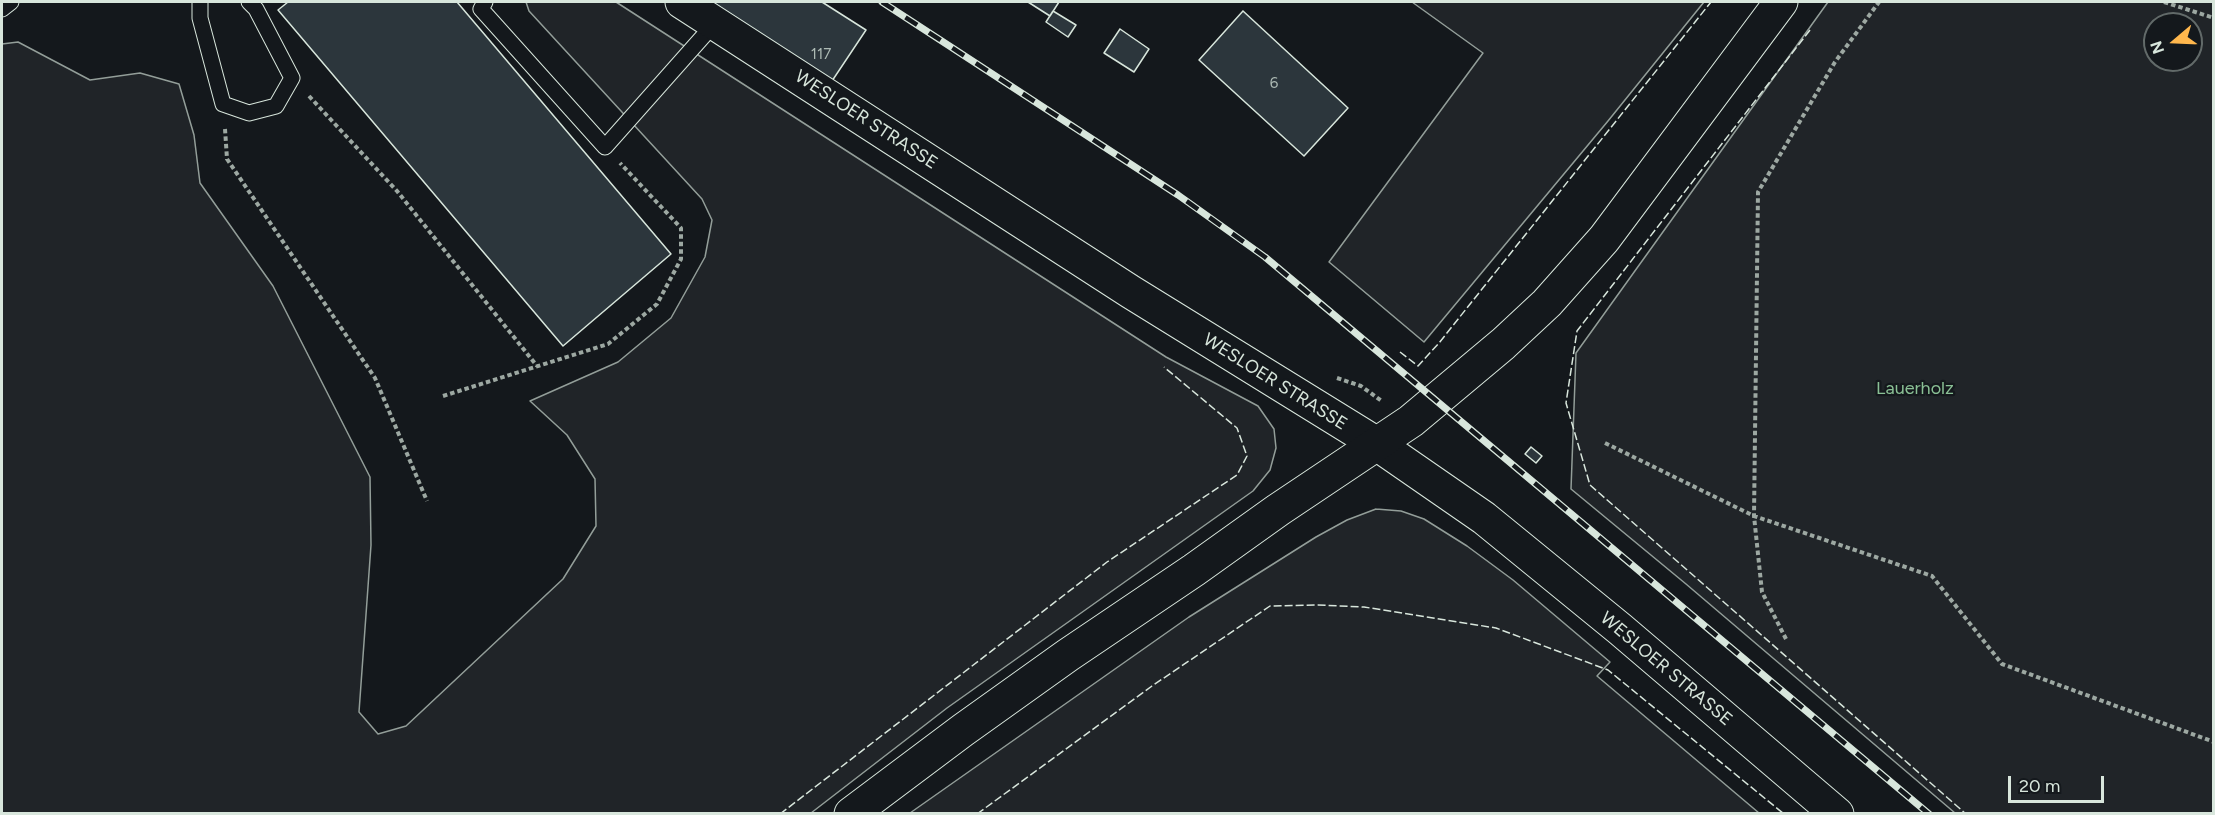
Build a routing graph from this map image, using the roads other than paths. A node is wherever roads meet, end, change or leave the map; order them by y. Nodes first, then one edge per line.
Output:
1 (11, 2) edge
2 (200, 2) edge
3 (249, 2) edge
4 (485, 2) edge
5 (682, 2) edge
6 (1781, 2) edge
7 (2, 9) edge
8 (715, 22) junction
9 (1377, 444) junction
10 (1835, 812) edge
11 (851, 813) edge

1 - 7 lane
2 - 3 lane
4 - 8 lane
5 - 8 main road, WESLOER STRASSE
6 - 9 main road
8 - 9 main road, WESLOER STRASSE
9 - 10 main road, WESLOER STRASSE
9 - 11 main road

